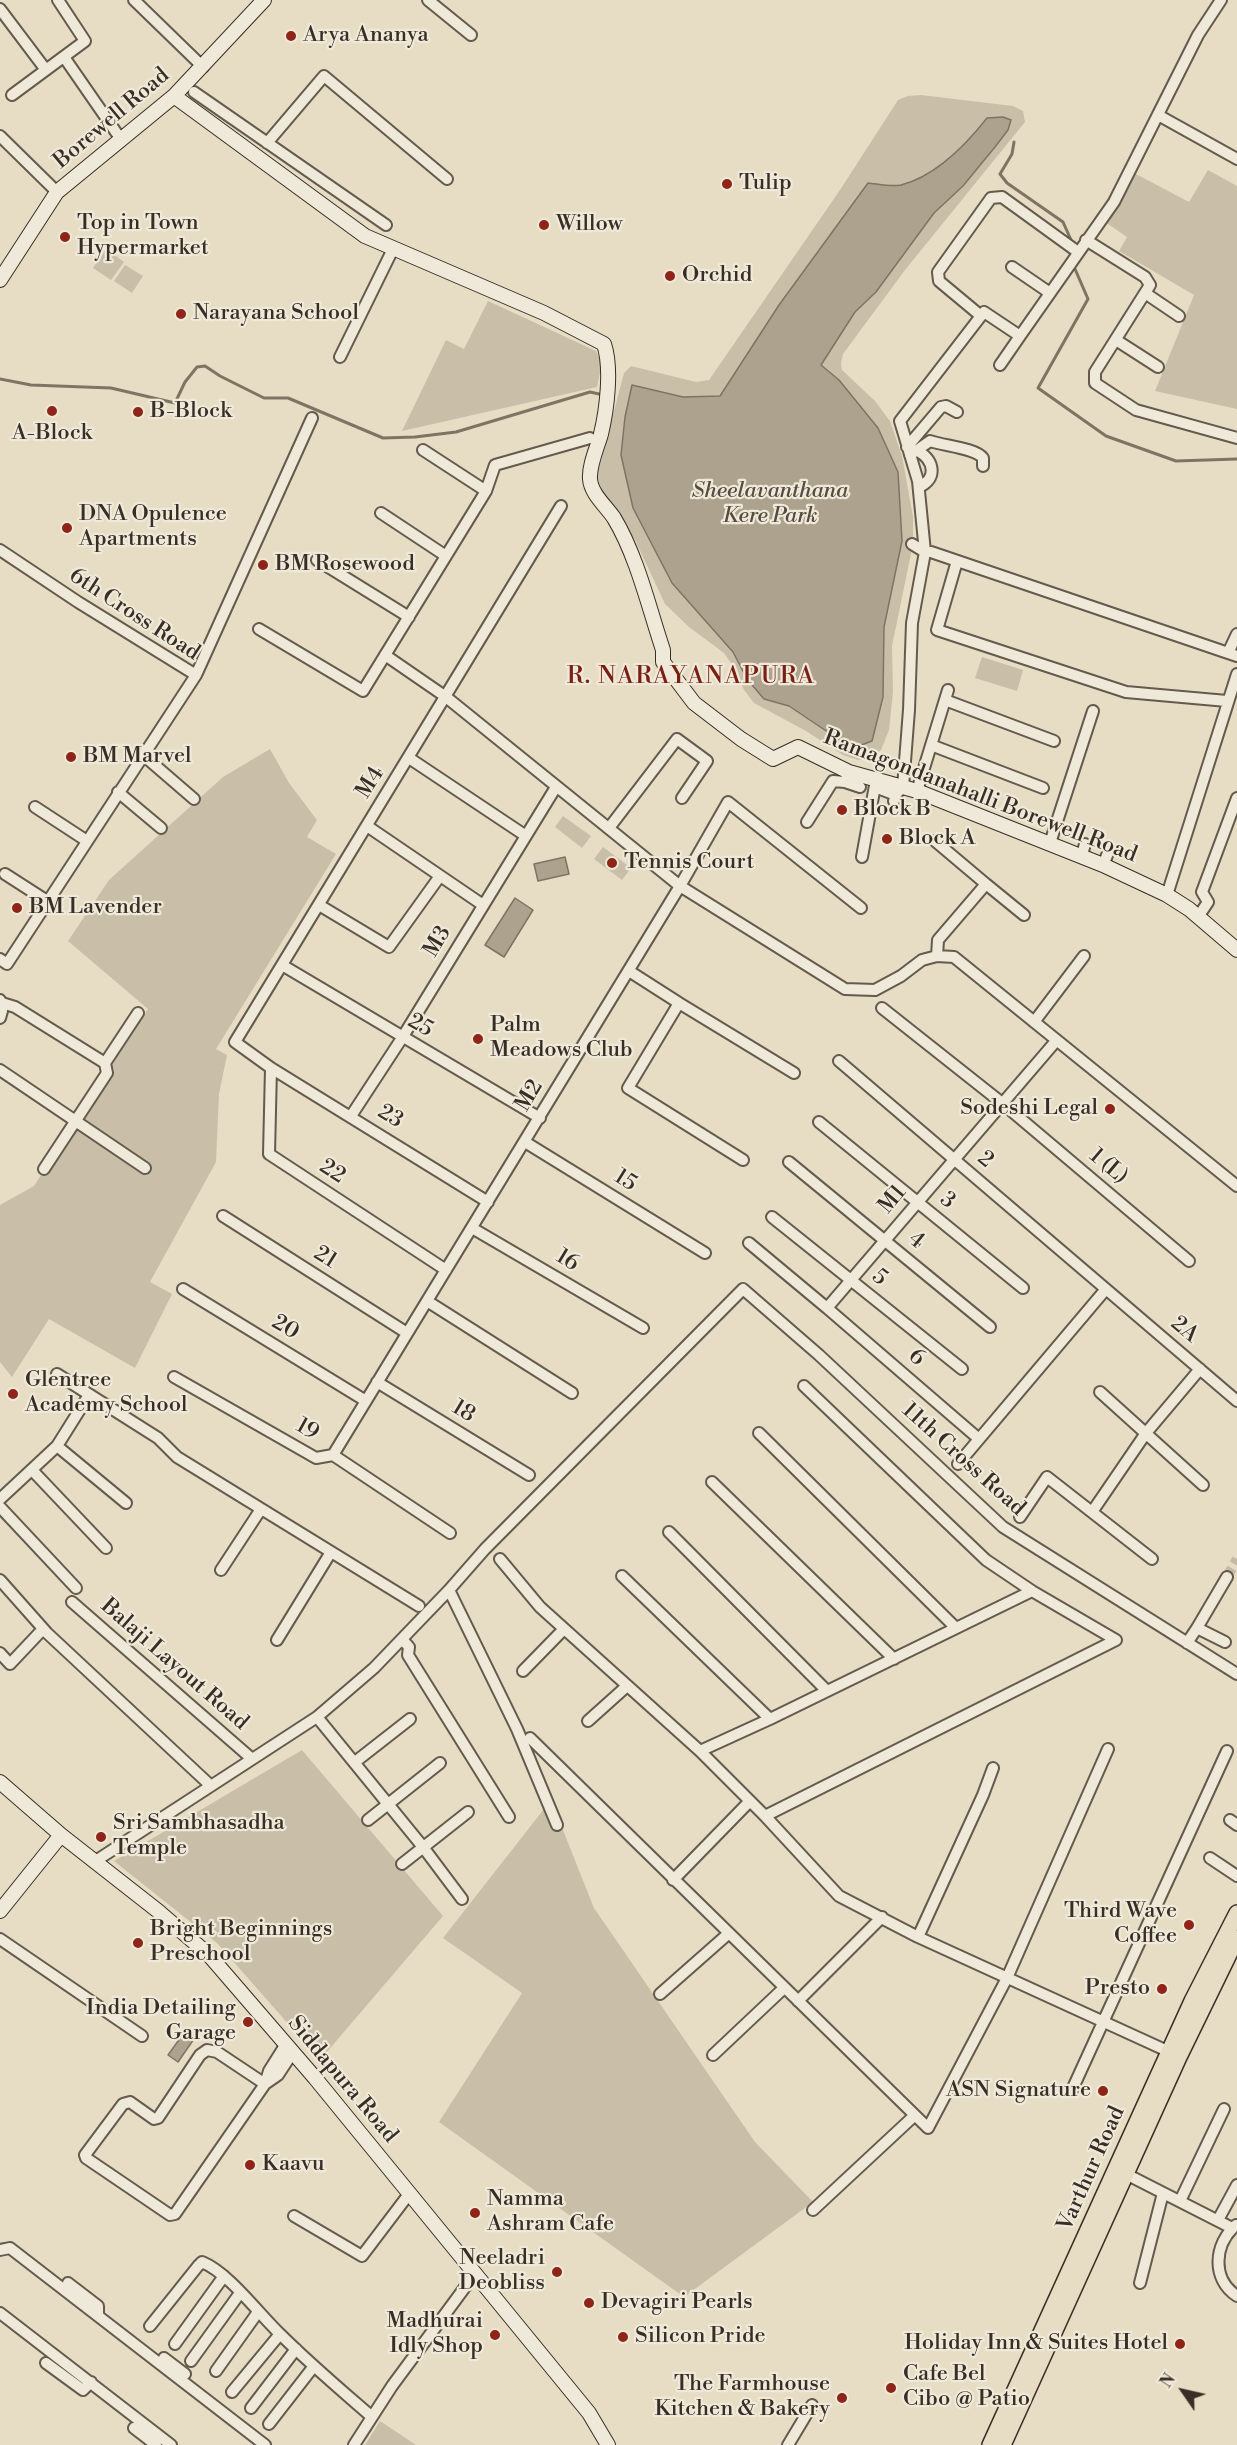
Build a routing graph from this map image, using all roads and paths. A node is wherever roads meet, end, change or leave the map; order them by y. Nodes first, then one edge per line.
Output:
1 (58, 0) edge
2 (134, 0) edge
3 (264, 0) edge
4 (428, 0) edge
5 (1221, 0) edge
6 (0, 9) edge
7 (471, 35) dead end
8 (64, 57) junction
9 (203, 67) junction
10 (46, 70) junction
11 (194, 92) dead end
12 (12, 95) dead end
13 (174, 96) junction
14 (1158, 115) junction
15 (0, 136) edge
16 (120, 138) junction
17 (267, 143) junction
18 (1237, 159) edge
19 (447, 179) dead end
20 (57, 192) junction
21 (386, 225) dead end
22 (1086, 240) junction
23 (393, 249) junction
24 (1078, 252) junction
25 (1012, 267) dead end
26 (0, 280) edge
27 (1050, 293) junction
28 (1145, 293) junction
29 (981, 316) junction
30 (1179, 316) dead end
31 (1020, 336) junction
32 (1116, 340) junction
33 (340, 357) dead end
34 (1000, 365) dead end
35 (1158, 367) dead end
36 (957, 412) dead end
37 (312, 418) dead end
38 (590, 438) dead end
39 (1237, 438) edge
40 (423, 450) dead end
41 (912, 451) junction
42 (983, 466) dead end
43 (919, 487) junction
44 (486, 490) junction
45 (561, 506) dead end
46 (381, 513) dead end
47 (912, 544) dead end
48 (0, 550) edge
49 (928, 552) junction
50 (446, 555) junction
51 (317, 560) dead end
52 (957, 561) junction
53 (409, 617) junction
54 (259, 629) dead end
55 (1237, 634) edge
56 (385, 655) junction
57 (1233, 655) edge
58 (1237, 674) edge
59 (196, 675) junction
60 (446, 697) junction
61 (1227, 701) junction
62 (1093, 711) dead end
63 (1054, 741) dead end
64 (931, 746) junction
65 (143, 755) junction
66 (409, 758) junction
67 (847, 777) junction
68 (867, 784) junction
69 (556, 787) junction
70 (1043, 788) dead end
71 (917, 791) junction
72 (118, 792) junction
73 (898, 795) junction
74 (681, 798) dead end
75 (1237, 798) edge
76 (194, 799) dead end
77 (35, 807) dead end
78 (807, 822) dead end
79 (367, 826) junction
80 (161, 828) dead end
81 (609, 828) junction
82 (526, 836) junction
83 (87, 841) junction
84 (935, 841) dead end
85 (1050, 843) junction
86 (862, 857) dead end
87 (5, 874) dead end
88 (440, 876) junction
89 (986, 884) junction
90 (680, 886) junction
91 (1167, 895) junction
92 (47, 901) junction
93 (319, 905) junction
94 (483, 905) junction
95 (861, 908) dead end
96 (1024, 915) dead end
97 (1198, 917) junction
98 (1237, 950) edge
99 (937, 956) junction
100 (1084, 956) dead end
101 (3, 961) edge
102 (282, 965) junction
103 (629, 971) junction
104 (0, 974) edge
105 (1, 1002) edge
106 (679, 1003) junction
107 (882, 1008) dead end
108 (138, 1013) dead end
109 (0, 1018) edge
110 (1034, 1022) junction
111 (402, 1038) junction
112 (1056, 1041) junction
113 (839, 1061) dead end
114 (105, 1063) junction
115 (271, 1068) junction
116 (0, 1070) edge
117 (794, 1073) dead end
118 (1002, 1103) junction
119 (351, 1116) junction
120 (540, 1118) junction
121 (75, 1121) junction
122 (819, 1122) dead end
123 (525, 1142) junction
124 (953, 1159) junction
125 (743, 1160) dead end
126 (789, 1162) dead end
127 (145, 1168) dead end
128 (44, 1169) dead end
129 (1237, 1186) edge
130 (488, 1202) junction
131 (917, 1202) junction
132 (223, 1216) dead end
133 (772, 1217) dead end
134 (472, 1228) junction
135 (885, 1241) junction
136 (749, 1243) dead end
137 (705, 1253) dead end
138 (1189, 1261) dead end
139 (446, 1270) junction
140 (851, 1280) junction
141 (1023, 1288) dead end
142 (183, 1289) dead end
143 (1106, 1289) junction
144 (427, 1300) junction
145 (827, 1308) junction
146 (990, 1327) dead end
147 (643, 1328) dead end
148 (407, 1333) junction
149 (962, 1369) dead end
150 (1200, 1369) junction
151 (57, 1374) dead end
152 (174, 1377) dead end
153 (377, 1382) junction
154 (804, 1386) dead end
155 (1100, 1392) dead end
156 (572, 1393) dead end
157 (89, 1395) junction
158 (366, 1401) junction
159 (1237, 1401) edge
160 (759, 1433) dead end
161 (1146, 1433) junction
162 (980, 1439) junction
163 (57, 1446) junction
164 (333, 1455) junction
165 (958, 1464) dead end
166 (32, 1470) junction
167 (529, 1475) dead end
168 (712, 1482) dead end
169 (1203, 1485) dead end
170 (0, 1499) edge
171 (126, 1503) dead end
172 (0, 1507) edge
173 (261, 1509) junction
174 (1092, 1512) junction
175 (1020, 1517) dead end
176 (669, 1532) dead end
177 (450, 1533) dead end
178 (106, 1548) dead end
179 (332, 1552) junction
180 (500, 1559) dead end
181 (1152, 1559) dead end
182 (221, 1570) dead end
183 (622, 1576) dead end
184 (1227, 1577) tunnel mouth
185 (0, 1580) edge
186 (76, 1588) dead end
187 (449, 1590) junction
188 (1032, 1591) junction
189 (72, 1602) dead end
190 (419, 1606) dead end
191 (957, 1628) junction
192 (1197, 1628) junction
193 (43, 1629) junction
194 (563, 1630) junction
195 (402, 1639) junction
196 (277, 1640) dead end
197 (1225, 1642) dead end
198 (1187, 1643) junction
199 (393, 1648) junction
200 (0, 1653) edge
201 (408, 1655) junction
202 (894, 1659) junction
203 (523, 1671) dead end
204 (1237, 1674) edge
205 (627, 1686) junction
206 (827, 1691) junction
207 (317, 1717) junction
208 (410, 1719) dead end
209 (770, 1719) junction
210 (588, 1721) dead end
211 (530, 1738) dead end
212 (1108, 1749) dead end
213 (700, 1751) junction
214 (1227, 1751) dead end
215 (251, 1758) junction
216 (355, 1762) junction
217 (440, 1763) dead end
218 (993, 1768) dead end
219 (0, 1782) edge
220 (210, 1785) junction
221 (750, 1801) junction
222 (389, 1804) junction
223 (468, 1812) dead end
224 (765, 1816) junction
225 (509, 1817) dead end
226 (368, 1820) dead end
227 (557, 1825) dead end
228 (61, 1835) junction
229 (423, 1847) junction
230 (1210, 1858) dead end
231 (94, 1862) junction
232 (402, 1864) dead end
233 (1237, 1876) edge
234 (673, 1880) junction
235 (462, 1899) dead end
236 (0, 1911) edge
237 (1237, 1913) edge
238 (882, 1917) junction
239 (728, 1934) junction
240 (918, 1937) junction
241 (1237, 1938) edge
242 (0, 1939) edge
243 (1007, 1978) junction
244 (784, 1988) junction
245 (660, 1994) dead end
246 (798, 2001) junction
247 (1104, 2021) junction
248 (142, 2036) dead end
249 (289, 2048) junction
250 (1174, 2054) junction
251 (713, 2055) dead end
252 (265, 2084) junction
253 (1072, 2090) dead end
254 (1224, 2109) dead end
255 (914, 2116) junction
256 (1126, 2174) junction
257 (1237, 2185) edge
258 (1163, 2193) junction
259 (409, 2194) junction
260 (1180, 2201) junction
261 (813, 2210) dead end
262 (294, 2216) dead end
263 (1218, 2220) junction
264 (1235, 2226) edge
265 (0, 2250) edge
266 (474, 2275) junction
267 (224, 2276) junction
268 (68, 2283) dead end
269 (1140, 2283) dead end
270 (240, 2293) junction
271 (1237, 2296) edge
272 (258, 2312) junction
273 (0, 2313) edge
274 (98, 2316) junction
275 (150, 2326) dead end
276 (280, 2334) junction
277 (175, 2344) dead end
278 (296, 2349) junction
279 (164, 2358) dead end
280 (191, 2361) dead end
281 (46, 2363) dead end
282 (314, 2366) junction
283 (216, 2371) dead end
284 (91, 2382) junction
285 (195, 2390) junction
286 (232, 2392) dead end
287 (812, 2405) dead end
288 (251, 2408) dead end
289 (372, 2417) junction
290 (269, 2424) dead end
291 (134, 2428) dead end
292 (156, 2445) edge
293 (171, 2445) edge
294 (265, 2445) edge
295 (354, 2445) edge
296 (608, 2445) edge
297 (788, 2445) edge
298 (990, 2445) edge
299 (1004, 2445) edge

1 - 8 street
2 - 9 street
3 - 9 street, Borewell Road
4 - 7 street
5 - 14 street
6 - 10 street
8 - 10 street
8 - 16 street
9 - 13 street, Borewell Road
10 - 12 street
11 - 17 street
13 - 16 street, Borewell Road
13 - 23 street, Ramagondanahalli Borewell Road
14 - 18 street
14 - 22 street
15 - 20 street
16 - 20 street, Borewell Road
17 - 19 street
17 - 21 street
20 - 26 street, Borewell Road
22 - 24 street
22 - 28 street
23 - 33 street
23 - 67 street, Ramagondanahalli Borewell Road
24 - 27 street
24 - 29 street
25 - 27 street
27 - 31 street
28 - 30 street
28 - 32 street
29 - 31 street
29 - 41 street
31 - 34 street
32 - 35 street
32 - 39 street
36 - 41 street
37 - 59 street
38 - 44 street
40 - 44 street
41 - 42 street
41 - 43 street
41 - 43 street
43 - 49 street
44 - 50 street
45 - 60 street, M4
46 - 50 street
47 - 49 street
48 - 59 street, 6th Cross Road
49 - 52 street
49 - 73 street
50 - 53 street
51 - 53 street
52 - 57 street
52 - 61 street
53 - 56 street
54 - 56 street
55 - 57 street
56 - 60 street
58 - 61 street
59 - 65 street, 6th Cross Road
60 - 66 street, M4
60 - 69 street
61 - 91 street
62 - 85 street
63 - 64 street
64 - 70 street
64 - 71 street
65 - 72 street, 6th Cross Road
65 - 76 street
66 - 79 street, M4
66 - 82 street
67 - 68 street, Ramagondanahalli Borewell Road
67 - 78 street
68 - 73 street, Ramagondanahalli Borewell Road
68 - 86 street
69 - 81 street
69 - 82 street, M3
71 - 73 street, Ramagondanahalli Borewell Road
71 - 85 street, Ramagondanahalli Borewell Road
72 - 80 street
72 - 83 street, 6th Cross Road
74 - 81 street
75 - 97 street
77 - 83 street
79 - 88 street
79 - 93 street, M4
81 - 90 street
82 - 94 street, M3
83 - 92 street, 6th Cross Road
84 - 89 street
85 - 91 street, Ramagondanahalli Borewell Road
87 - 92 street
88 - 93 street
88 - 94 street
89 - 96 street
89 - 99 street
90 - 95 street, M2
90 - 99 street
90 - 103 street, M2
91 - 97 street, Ramagondanahalli Borewell Road
92 - 101 street, 6th Cross Road
93 - 102 street, M4
94 - 111 street, M3
97 - 98 street, Ramagondanahalli Borewell Road
99 - 110 street
100 - 110 street
101 - 104 street, 6th Cross Road
102 - 111 street, 25
102 - 115 street, M4
103 - 106 street
103 - 120 street, M2
105 - 109 street
105 - 114 street
106 - 117 street
106 - 125 street
107 - 118 street, 1 (L)
108 - 114 street
110 - 112 street
111 - 119 street, M3
111 - 120 street, 25
112 - 118 street, M1
112 - 129 street
113 - 124 street, 2
114 - 121 street
115 - 119 street, 23
115 - 139 street, 22
116 - 121 street
118 - 124 street, M1
118 - 138 street, 1 (L)
119 - 130 street, 23
120 - 123 street, M2
121 - 127 street
121 - 128 street
122 - 131 street, 3
123 - 130 street, M2
123 - 137 street, 15
124 - 131 street, M1
124 - 143 street, 2
126 - 135 street, 4
130 - 134 street, M2
131 - 135 street, M1
131 - 141 street, 3
132 - 148 street, 21
133 - 140 street, 5
134 - 139 street, M2
134 - 147 street, 16
135 - 140 street, M1
135 - 146 street, 4
136 - 145 street
139 - 144 street, M2
140 - 145 street, M1
140 - 149 street, 5
142 - 158 street, 20
143 - 150 street, 2A
143 - 162 street
144 - 148 street, M2
144 - 156 street
145 - 162 street, 6
148 - 153 street, M2
150 - 159 street, 2A
150 - 161 street
151 - 157 street
152 - 164 street, 19
153 - 158 street, M2
153 - 167 street, 18
154 - 188 street
155 - 161 street
157 - 163 street
157 - 173 street
158 - 164 street, M2
160 - 191 street
161 - 169 street
161 - 174 street
162 - 165 street
163 - 166 street
163 - 171 street
164 - 177 street, 19
166 - 170 street
166 - 178 street
168 - 202 street
172 - 186 street
173 - 179 street
173 - 182 street
174 - 175 street
174 - 181 street
176 - 206 street
179 - 190 street
179 - 196 street
180 - 194 street
183 - 209 street
184 - 192 street
185 - 193 street
187 - 195 street
187 - 198 street, 11th Cross Road
187 - 227 street
188 - 191 street
188 - 224 street
189 - 215 street, Balaji Layout Road
191 - 202 street
192 - 197 street
192 - 198 street
193 - 200 street
193 - 220 street
194 - 203 street
194 - 205 street
195 - 199 street
195 - 201 street
198 - 204 street, 11th Cross Road
199 - 201 street
199 - 207 street
201 - 225 street
202 - 206 street
205 - 210 street
205 - 213 street
206 - 209 street
207 - 215 street
207 - 216 street
208 - 216 street
209 - 213 street
211 - 234 street
212 - 243 street
213 - 221 street
214 - 247 street
215 - 220 street
216 - 222 street
217 - 222 street
218 - 240 street
219 - 228 street, Siddapura Road
220 - 231 street
221 - 224 street
221 - 234 street
222 - 226 street
222 - 229 street
223 - 229 street
224 - 238 street
228 - 231 street, Siddapura Road
228 - 236 street
229 - 232 street
229 - 235 street
230 - 233 street
231 - 249 street, Siddapura Road
234 - 239 street
237 - 250 main road, Varthur Road
238 - 240 street
238 - 246 street
239 - 244 street
239 - 245 street
240 - 243 street
241 - 250 main road, Varthur Road
242 - 248 street
243 - 247 street
243 - 255 street
244 - 246 street
244 - 251 street
246 - 255 street
247 - 250 street
247 - 253 street
249 - 252 street
249 - 259 street, Siddapura Road
250 - 256 main road, Varthur Road
250 - 298 main road, Varthur Road
252 - 252 street
254 - 260 street
255 - 261 street
256 - 258 street
256 - 299 main road, Varthur Road
257 - 263 street
258 - 260 street
258 - 269 street
259 - 262 street
259 - 266 street, Siddapura Road
260 - 263 street
263 - 264 street
264 - 271 street
265 - 274 street
266 - 289 street
266 - 296 street, Siddapura Road
267 - 270 street
267 - 275 street
267 - 277 street
268 - 274 street
270 - 272 street
270 - 280 street
272 - 276 street
272 - 283 street
273 - 284 street
274 - 285 street
276 - 278 street
276 - 286 street
278 - 282 street
278 - 288 street
279 - 285 street
281 - 284 street
282 - 289 street
282 - 290 street
284 - 293 street
285 - 294 street
287 - 297 street
289 - 295 street
291 - 292 street

